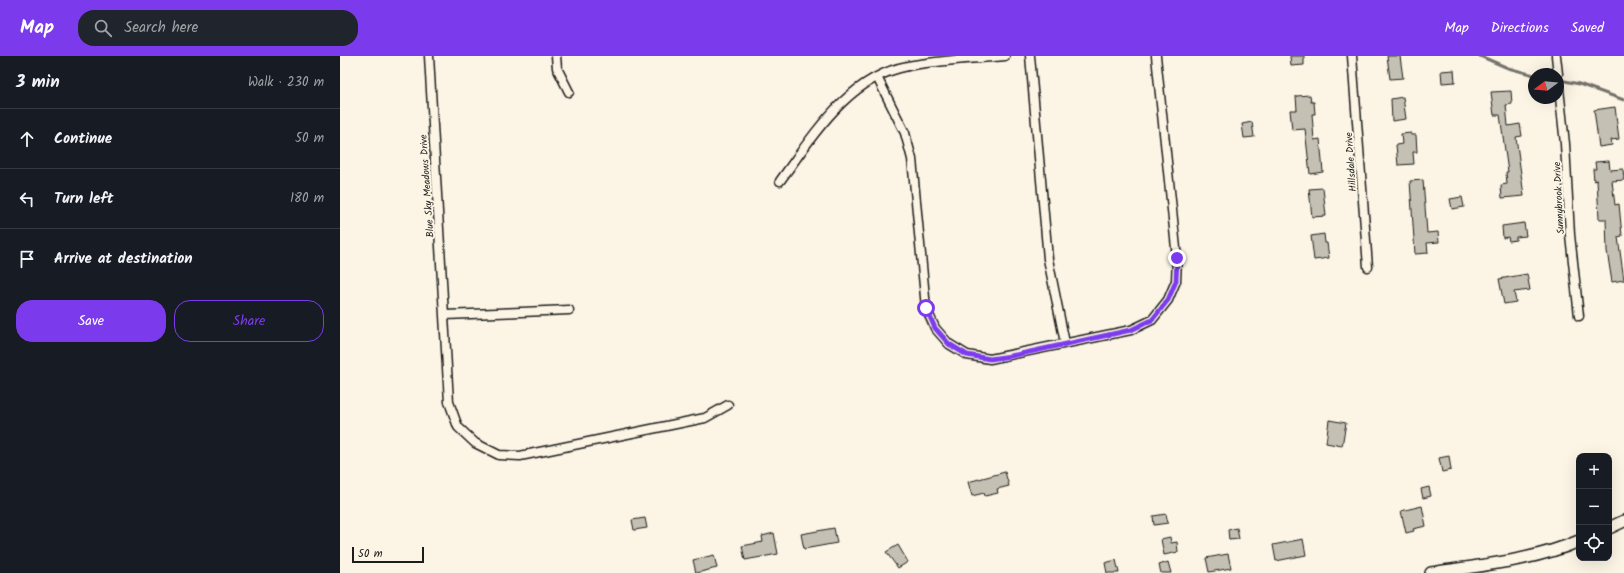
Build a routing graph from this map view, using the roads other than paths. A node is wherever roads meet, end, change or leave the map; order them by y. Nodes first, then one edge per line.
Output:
1 (429, 56) edge
2 (556, 56) edge
3 (1005, 56) edge
4 (1030, 56) edge
5 (1156, 56) edge
6 (1352, 56) edge
7 (1556, 56) edge
8 (1557, 68) edge
9 (877, 77) junction
10 (569, 92) dead end
11 (1561, 104) edge
12 (780, 181) dead end
13 (1368, 267) dead end
14 (569, 310) dead end
15 (445, 315) junction
16 (1579, 316) dead end
17 (1065, 343) junction
18 (728, 404) dead end
19 (1624, 521) edge
20 (1612, 527) edge
21 (1576, 542) edge
22 (1431, 573) edge

1 - 15 street, Blue Sky Meadows Drive
2 - 10 street
3 - 9 street
4 - 17 street
5 - 17 street
6 - 13 street, Hillsdale Drive
7 - 8 street
9 - 12 street
9 - 17 street
11 - 16 street, Sunnybrook Drive
14 - 15 street
15 - 18 street, Blue Sky Meadows Drive
19 - 20 main road
21 - 22 main road

